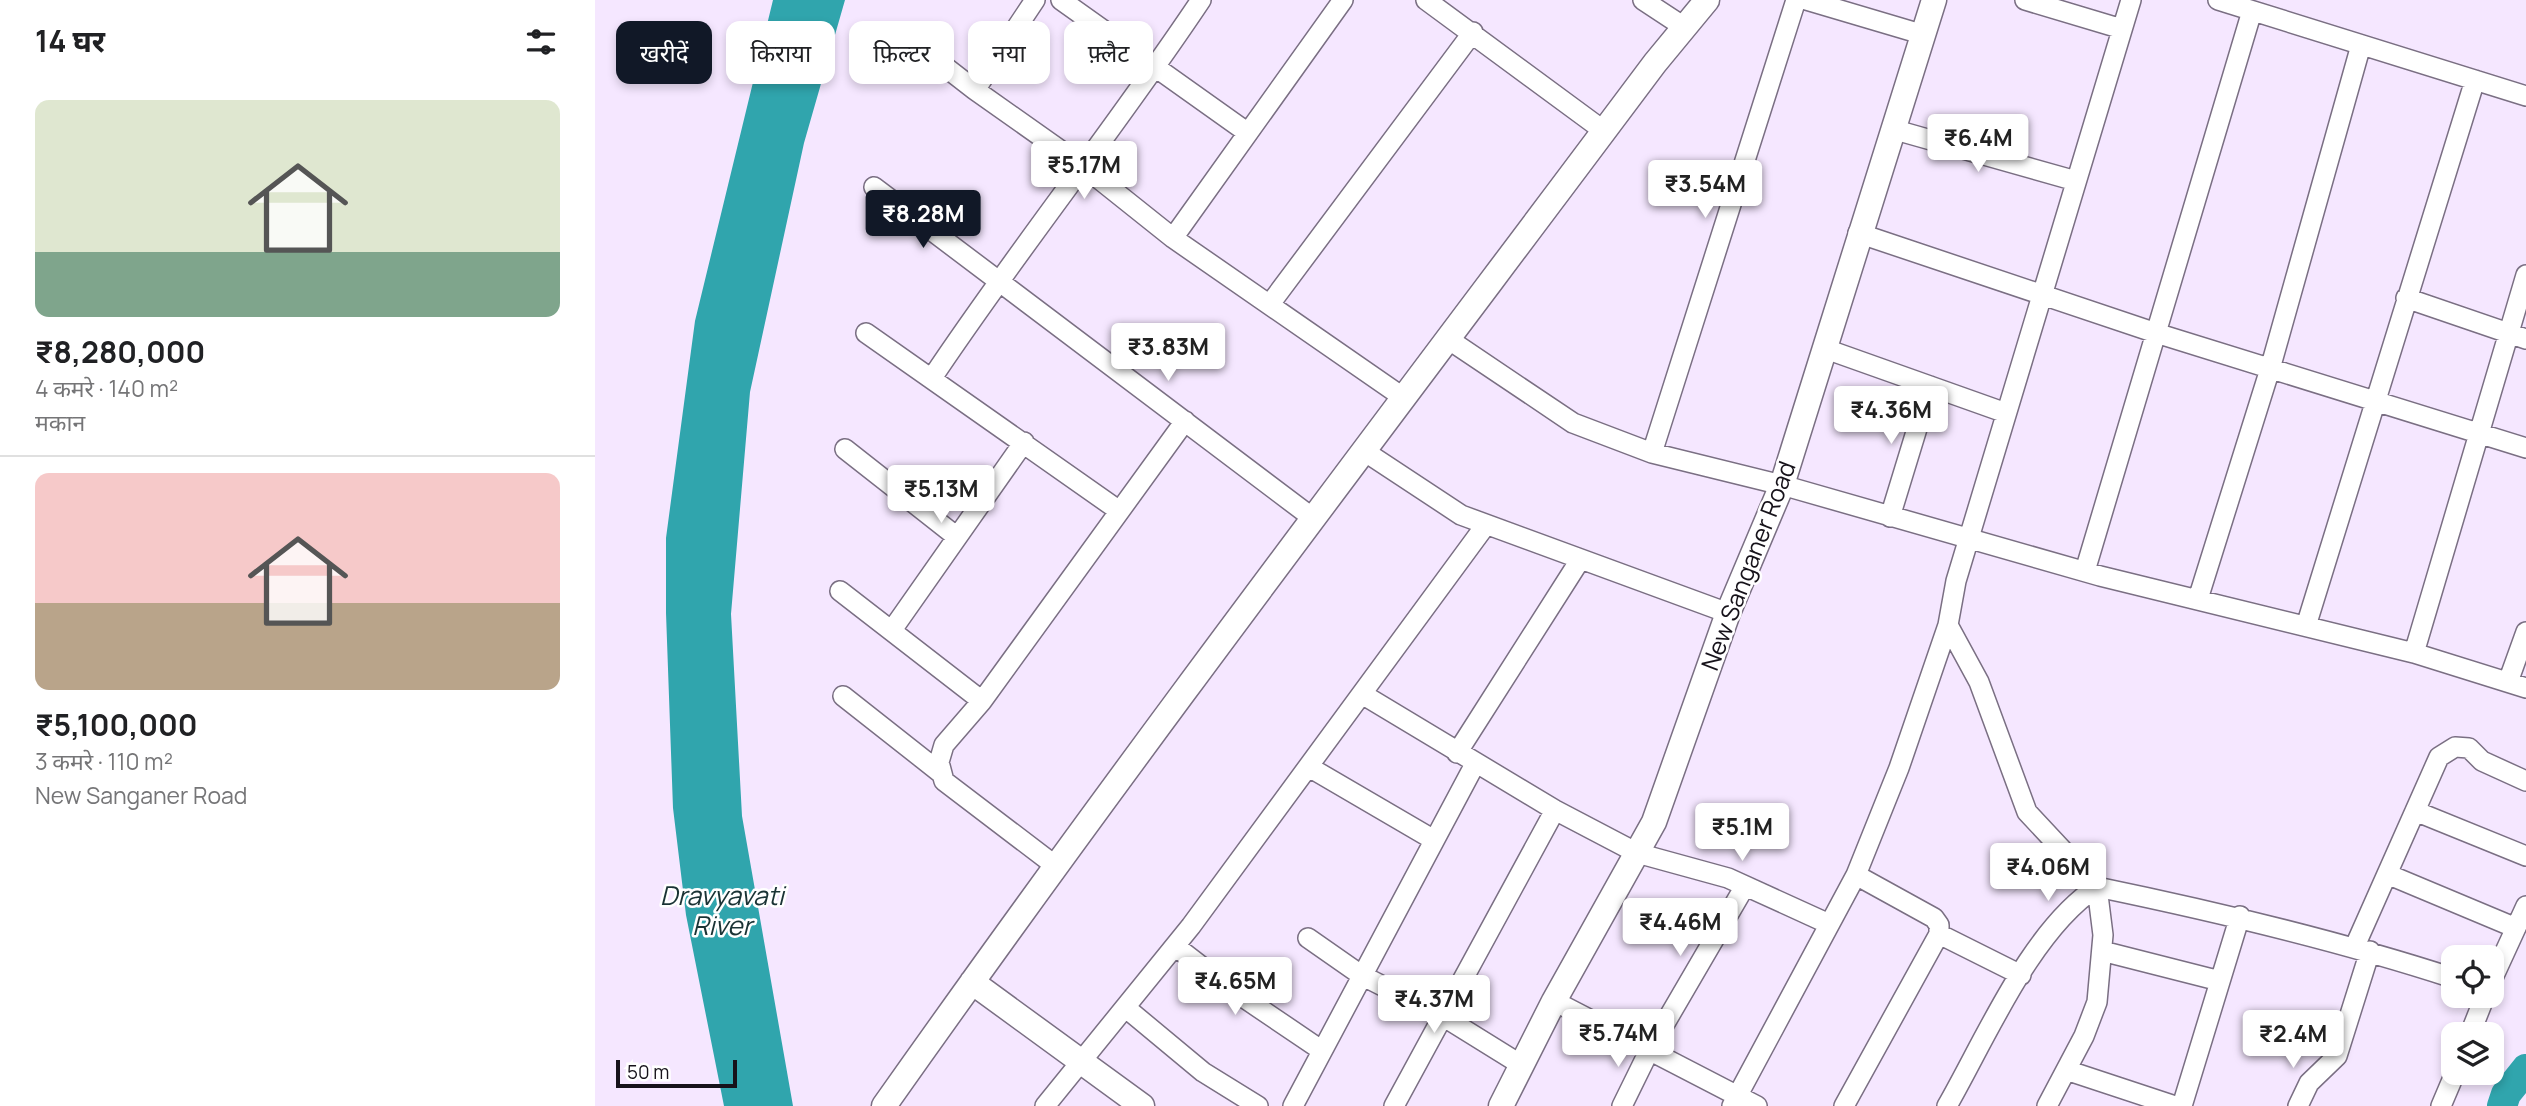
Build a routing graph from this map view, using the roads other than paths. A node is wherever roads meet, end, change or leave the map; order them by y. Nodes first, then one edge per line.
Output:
1 (1035, 0) edge
2 (1061, 0) edge
3 (1201, 0) edge
4 (1343, 0) edge
5 (1426, 0) edge
6 (1643, 0) edge
7 (1707, 0) edge
8 (1796, 0) edge
9 (1806, 0) edge
10 (1934, 0) edge
11 (2025, 0) edge
12 (2131, 0) edge
13 (2218, 0) edge
14 (1083, 6) edge
15 (2252, 10) junction
16 (1685, 27) junction
17 (2122, 29) junction
18 (1473, 32) junction
19 (1921, 34) junction
20 (2361, 45) junction
21 (1156, 67) junction
22 (954, 74) edge
23 (2475, 80) junction
24 (975, 90) junction
25 (2526, 96) edge
26 (1892, 129) junction
27 (1604, 131) junction
28 (1248, 133) junction
29 (1084, 167) junction
30 (2076, 181) junction
31 (874, 187) dead end
32 (1858, 233) junction
33 (1173, 238) junction
34 (2526, 275) edge
35 (997, 281) junction
36 (2041, 294) junction
37 (2406, 298) junction
38 (1270, 304) junction
39 (866, 333) dead end
40 (2156, 333) junction
41 (2517, 336) edge
42 (1448, 339) junction
43 (1823, 348) junction
44 (2270, 369) junction
45 (932, 378) junction
46 (1930, 386) junction
47 (1404, 398) junction
48 (2374, 401) junction
49 (2006, 413) junction
50 (1185, 421) junction
51 (2477, 433) junction
52 (1024, 442) junction
53 (2526, 448) edge
54 (845, 449) dead end
55 (1364, 451) junction
56 (1652, 453) junction
57 (1782, 485) junction
58 (1118, 510) junction
59 (1890, 517) junction
60 (1314, 519) junction
61 (1485, 526) junction
62 (957, 537) junction
63 (1968, 541) junction
64 (1580, 560) junction
65 (2085, 571) junction
66 (840, 591) dead end
67 (2198, 599) junction
68 (1728, 613) junction
69 (1948, 625) junction
70 (2306, 626) junction
71 (892, 630) junction
72 (2526, 632) edge
73 (2414, 653) junction
74 (2517, 685) edge
75 (1362, 694) junction
76 (843, 696) dead end
77 (982, 701) junction
78 (1457, 752) junction
79 (1475, 764) junction
80 (1309, 767) junction
81 (942, 774) junction
82 (2526, 781) edge
83 (1555, 810) junction
84 (2415, 811) junction
85 (1434, 840) junction
86 (1637, 853) junction
87 (2526, 856) edge
88 (1057, 867) junction
89 (2387, 874) junction
90 (1856, 875) junction
91 (1745, 886) junction
92 (2097, 887) junction
93 (2526, 906) edge
94 (2240, 916) junction
95 (1829, 924) junction
96 (2517, 928) junction
97 (1939, 934) junction
98 (1308, 937) dead end
99 (1175, 946) junction
100 (2363, 949) junction
101 (2102, 951) junction
102 (2504, 955) edge
103 (2441, 974) edge
104 (1361, 975) junction
105 (2021, 975) junction
106 (2220, 981) junction
107 (972, 982) junction
108 (1555, 1001) junction
109 (1126, 1008) junction
110 (1444, 1017) junction
111 (1650, 1049) junction
112 (1321, 1050) junction
113 (1079, 1061) junction
114 (1523, 1066) junction
115 (2066, 1070) junction
116 (2450, 1085) edge
117 (1735, 1100) edge
118 (884, 1106) edge
119 (1045, 1106) edge
120 (1142, 1106) edge
121 (1258, 1106) edge
122 (1293, 1106) edge
123 (1394, 1106) edge
124 (1501, 1106) edge
125 (1622, 1106) edge
126 (1757, 1106) edge
127 (1844, 1106) edge
128 (1947, 1106) edge
129 (2047, 1106) edge
130 (2175, 1106) edge
131 (2182, 1106) edge
132 (2298, 1106) edge
133 (2441, 1106) edge

1 - 24 street
2 - 14 street
3 - 21 street
4 - 28 street
5 - 18 street
6 - 16 street
7 - 16 street
8 - 56 street
9 - 19 street
10 - 19 street, New Sanganer Road
11 - 17 street
12 - 17 street
13 - 15 street
14 - 21 street
15 - 20 street
15 - 40 street
16 - 27 street
17 - 30 street
18 - 27 street
18 - 38 street
19 - 26 street, New Sanganer Road
20 - 23 street
20 - 44 street
21 - 28 street
21 - 29 street
22 - 24 street
23 - 25 street
23 - 37 street
24 - 29 street
26 - 30 street
26 - 32 street, New Sanganer Road
27 - 42 street
28 - 33 street
29 - 33 street
29 - 35 street
30 - 36 street
31 - 35 street
32 - 36 street
32 - 43 street, New Sanganer Road
33 - 38 street
34 - 41 street
35 - 45 street
35 - 50 street
36 - 40 street
36 - 49 street
37 - 41 street
37 - 48 street
38 - 47 street
39 - 45 street
40 - 44 street
40 - 65 street
41 - 51 street
42 - 47 street
42 - 56 street
43 - 46 street
43 - 57 street, New Sanganer Road
44 - 48 street
44 - 67 street
45 - 52 street
46 - 49 street
46 - 59 street
47 - 55 street
48 - 51 street
48 - 70 street
49 - 63 street
50 - 58 street
50 - 60 street
51 - 53 street
51 - 73 street
52 - 58 street
52 - 62 street
54 - 62 street
55 - 60 street
55 - 61 street
56 - 57 street
57 - 59 street
57 - 68 street, New Sanganer Road
58 - 77 street
59 - 63 street
60 - 88 street
61 - 64 street
61 - 75 street
62 - 71 street
63 - 65 street
63 - 69 street
64 - 68 street
64 - 78 street
65 - 67 street
66 - 71 street
67 - 70 street
68 - 86 street, New Sanganer Road
69 - 90 street
69 - 92 street
70 - 73 street
71 - 77 street
72 - 74 street
73 - 74 street
75 - 78 street
75 - 80 street
76 - 81 street
77 - 81 street
78 - 79 street
79 - 83 street
79 - 85 street
80 - 85 street
80 - 99 street
81 - 88 street
82 - 84 street
83 - 86 street
83 - 110 street
84 - 87 street
84 - 89 street
85 - 104 street
86 - 91 street
86 - 108 street, New Sanganer Road
88 - 107 street
89 - 96 street
89 - 100 street
90 - 95 street
90 - 97 street
91 - 95 street
91 - 111 street
92 - 94 street
92 - 101 street
92 - 105 street
93 - 96 street
94 - 100 street
94 - 106 street
95 - 117 street
96 - 102 street
97 - 105 street
97 - 127 street
98 - 104 street
99 - 109 street
99 - 112 street
100 - 103 street
100 - 132 street
101 - 106 street
101 - 115 street
104 - 110 street
104 - 112 street
105 - 128 street
106 - 131 street
107 - 113 street
107 - 118 street
108 - 111 street
108 - 114 street, New Sanganer Road
109 - 113 street
109 - 121 street
110 - 114 street
110 - 123 street
111 - 117 street
111 - 125 street
112 - 122 street
113 - 119 street
113 - 120 street
114 - 124 street, New Sanganer Road
115 - 129 street
115 - 130 street
116 - 133 street
117 - 126 street

